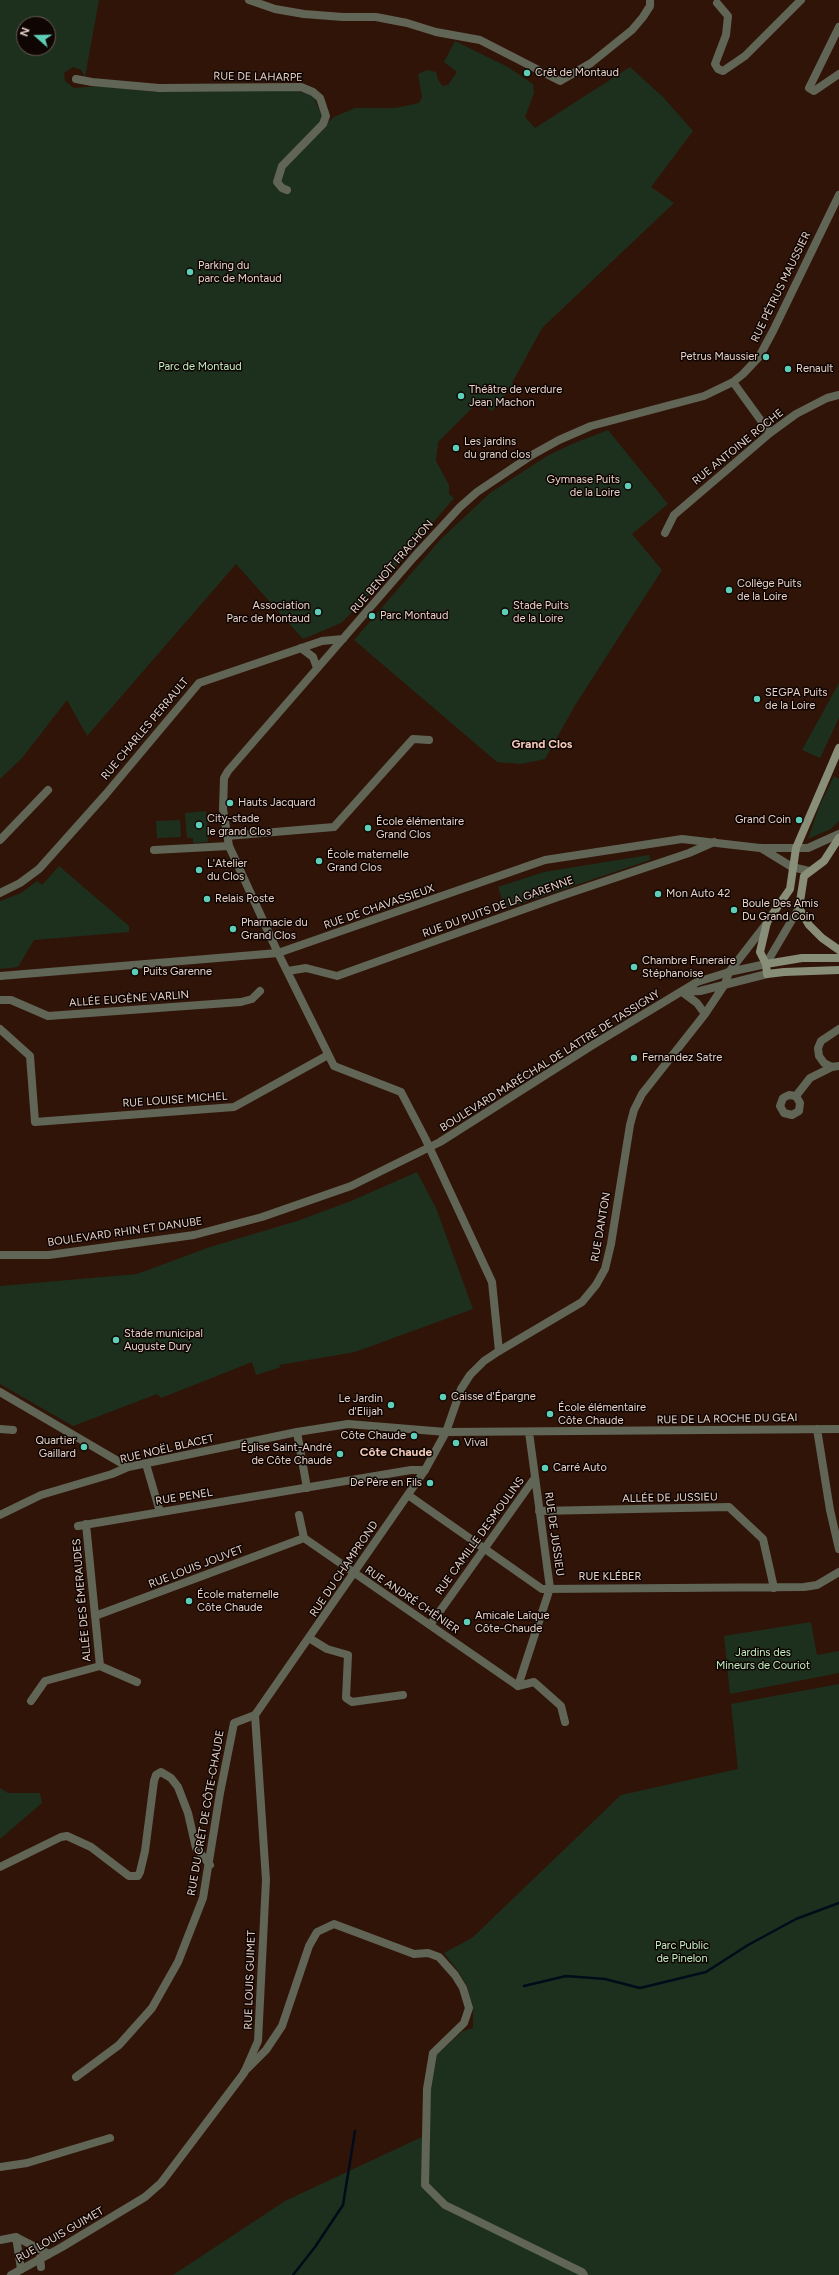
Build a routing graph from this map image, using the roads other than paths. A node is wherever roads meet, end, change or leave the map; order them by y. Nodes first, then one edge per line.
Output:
1 (249, 0) edge
2 (650, 0) edge
3 (801, 0) edge
4 (717, 3) dead end
5 (839, 27) edge
6 (839, 74) edge
7 (76, 79) dead end
8 (287, 190) dead end
9 (839, 195) edge
10 (733, 382) junction
11 (839, 394) edge
12 (770, 433) junction
13 (665, 533) dead end
14 (343, 639) junction
15 (301, 648) junction
16 (317, 668) junction
17 (429, 740) dead end
18 (839, 748) edge
19 (48, 790) dead end
20 (839, 834) edge
21 (227, 836) junction
22 (839, 838) edge
23 (0, 840) edge
24 (714, 842) junction
25 (229, 846) junction
26 (760, 848) junction
27 (796, 848) junction
28 (154, 850) dead end
29 (792, 867) junction
30 (809, 872) junction
31 (0, 893) edge
32 (799, 908) junction
33 (767, 922) junction
34 (839, 950) edge
35 (278, 953) junction
36 (839, 958) edge
37 (766, 964) junction
38 (839, 970) edge
39 (288, 971) junction
40 (729, 972) junction
41 (767, 974) junction
42 (0, 976) edge
43 (725, 984) junction
44 (260, 991) dead end
45 (682, 992) junction
46 (0, 1000) edge
47 (705, 1014) junction
48 (0, 1029) edge
49 (839, 1029) edge
50 (328, 1055) junction
51 (835, 1066) edge
52 (796, 1096) dead end
53 (429, 1148) junction
54 (0, 1255) edge
55 (499, 1351) junction
56 (0, 1392) edge
57 (0, 1429) edge
58 (817, 1429) junction
59 (839, 1429) edge
60 (13, 1430) dead end
61 (297, 1432) junction
62 (446, 1432) junction
63 (528, 1432) junction
64 (146, 1464) junction
65 (128, 1467) junction
66 (425, 1470) junction
67 (534, 1479) junction
68 (307, 1488) junction
69 (408, 1495) junction
70 (539, 1511) junction
71 (160, 1512) junction
72 (0, 1515) edge
73 (299, 1515) dead end
74 (86, 1524) junction
75 (78, 1526) dead end
76 (304, 1538) junction
77 (484, 1549) junction
78 (839, 1549) edge
79 (839, 1572) edge
80 (354, 1574) junction
81 (550, 1588) junction
82 (774, 1588) junction
83 (95, 1616) junction
84 (430, 1625) junction
85 (309, 1638) junction
86 (100, 1666) junction
87 (137, 1682) dead end
88 (518, 1686) junction
89 (403, 1695) dead end
90 (31, 1701) dead end
91 (255, 1715) junction
92 (565, 1722) dead end
93 (210, 1865) junction
94 (0, 1867) edge
95 (244, 2072) junction
96 (76, 2077) dead end
97 (110, 2138) dead end
98 (0, 2166) edge
99 (16, 2237) junction
100 (0, 2240) edge
101 (49, 2254) junction
102 (40, 2258) junction
103 (42, 2268) dead end
104 (21, 2269) junction
105 (11, 2275) edge
106 (584, 2275) edge

1 - 2 street
3 - 4 street
5 - 6 street
7 - 8 street, RUE DE LAHARPE
9 - 10 street, RUE PÉTRUS MAUSSIER
10 - 12 street
10 - 14 street, RUE BENOÎT FRACHON
11 - 12 street, RUE ANTOINE ROCHE
12 - 13 street, RUE ANTOINE ROCHE
14 - 15 street, RUE CHARLES PERRAULT
14 - 16 street, RUE BENOÎT FRACHON
15 - 16 street
15 - 31 street, RUE CHARLES PERRAULT
16 - 21 street, RUE BENOÎT FRACHON
17 - 21 street
18 - 27 main road
19 - 23 street
20 - 27 street, RUE DE CHAVASSIEUX
21 - 25 street, RUE BENOÎT FRACHON
22 - 30 main road
24 - 26 street, RUE DE CHAVASSIEUX
24 - 35 street, RUE DE CHAVASSIEUX
24 - 39 street, RUE DU PUITS DE LA GARENNE
25 - 28 street
25 - 35 street, RUE BENOÎT FRACHON
26 - 27 street, RUE DE CHAVASSIEUX
26 - 29 street, RUE DE CHAVASSIEUX
27 - 29 main road
29 - 30 street, RUE DE CHAVASSIEUX
29 - 33 main road
30 - 32 main road
32 - 34 main road
32 - 37 street
33 - 37 main road
33 - 40 street, RUE DANTON
35 - 39 street, RUE BENOÎT FRACHON
35 - 42 street, RUE DE CHAVASSIEUX
36 - 37 main road, BOULEVARD MARÉCHAL DE LATTRE DE TASSIGNY
37 - 40 street, BOULEVARD MARÉCHAL DE LATTRE DE TASSIGNY
37 - 41 main road
38 - 41 main road, BOULEVARD MARÉCHAL DE LATTRE DE TASSIGNY
39 - 50 street, RUE BENOÎT FRACHON
40 - 43 street, RUE DANTON
40 - 45 street, BOULEVARD MARÉCHAL DE LATTRE DE TASSIGNY
41 - 43 street, BOULEVARD MARÉCHAL DE LATTRE DE TASSIGNY
43 - 45 street, BOULEVARD MARÉCHAL DE LATTRE DE TASSIGNY
43 - 47 street, RUE DANTON
44 - 46 street, ALLÉE EUGÈNE VARLIN
45 - 47 street
45 - 53 street, BOULEVARD MARÉCHAL DE LATTRE DE TASSIGNY
47 - 55 street, RUE DANTON
48 - 50 street, RUE LOUISE MICHEL
49 - 51 street
50 - 53 street, RUE BENOÎT FRACHON
51 - 52 street
53 - 54 street, BOULEVARD RHIN ET DANUBE
53 - 55 street, RUE BENOÎT FRACHON
55 - 62 street, RUE DANTON
56 - 65 street
57 - 60 street
58 - 59 street, RUE DE LA ROCHE DU GEAI
58 - 63 street, RUE DE LA ROCHE DU GEAI
58 - 78 street
61 - 62 street, RUE NOËL BLACET
61 - 64 street, RUE NOËL BLACET
61 - 68 street
62 - 63 street, RUE DE LA ROCHE DU GEAI
62 - 66 street, RUE DU CHAMPROND
63 - 67 street, RUE DE JUSSIEU
64 - 65 street, RUE NOËL BLACET
64 - 71 street
65 - 72 street, RUE NOËL BLACET
66 - 68 street, RUE PENEL
66 - 69 street, RUE DU CHAMPROND
67 - 70 street, RUE DE JUSSIEU
67 - 77 street, RUE CAMILLE DESMOULINS
68 - 71 street, RUE PENEL
69 - 77 street, RUE KLÉBER
69 - 80 street, RUE DU CHAMPROND
70 - 81 street, RUE DE JUSSIEU
70 - 82 street, ALLÉE DE JUSSIEU
71 - 74 street, RUE PENEL
73 - 76 street
74 - 75 street, RUE PENEL
74 - 83 street, ALLÉE DES ÉMERAUDES
76 - 80 street, RUE ANDRÉ CHÉNIER
76 - 83 street, RUE LOUIS JOUVET
77 - 81 street, RUE KLÉBER
77 - 84 street, RUE CAMILLE DESMOULINS
79 - 82 street, RUE KLÉBER
80 - 84 street, RUE ANDRÉ CHÉNIER
80 - 85 street, RUE DU CHAMPROND
81 - 82 street, RUE KLÉBER
81 - 88 street, RUE DE JUSSIEU
83 - 86 street, ALLÉE DES ÉMERAUDES
84 - 88 street, RUE ANDRÉ CHÉNIER
85 - 89 street
85 - 91 street, RUE DU CHAMPROND
86 - 87 street
86 - 90 street, ALLÉE DES ÉMERAUDES
88 - 92 street
91 - 93 street, RUE DU CRÊT DE CÔTE-CHAUDE
91 - 95 street, RUE LOUIS GUIMET
93 - 94 street
93 - 96 street, RUE DU CRÊT DE CÔTE-CHAUDE
95 - 101 street, RUE LOUIS GUIMET
95 - 106 street
97 - 98 street
99 - 100 street
99 - 101 street
99 - 104 street
101 - 102 street, RUE LOUIS GUIMET
102 - 103 street
102 - 104 street, RUE LOUIS GUIMET
104 - 105 street, RUE LOUIS GUIMET

